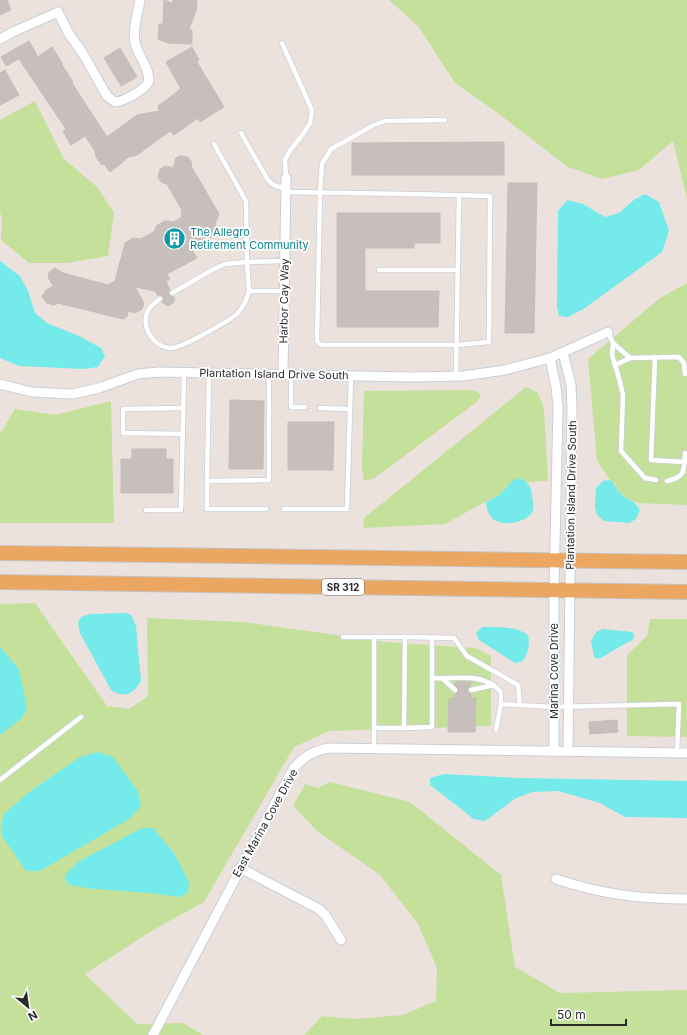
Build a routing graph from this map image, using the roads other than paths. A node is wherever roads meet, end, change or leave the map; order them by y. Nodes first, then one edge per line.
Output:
1 (140, 0) edge
2 (0, 39) edge
3 (282, 43) dead end
4 (445, 120) dead end
5 (241, 133) dead end
6 (214, 144) dead end
7 (286, 178) joint
8 (286, 190) junction
9 (320, 192) junction
10 (458, 195) junction
11 (285, 261) junction
12 (247, 262) junction
13 (378, 270) dead end
14 (457, 270) junction
15 (249, 291) junction
16 (285, 291) junction
17 (172, 293) dead end
18 (160, 299) dead end
19 (608, 332) joint
20 (613, 343) junction
21 (456, 345) junction
22 (563, 353) junction
23 (550, 358) junction
24 (630, 358) junction
25 (654, 358) junction
26 (615, 365) junction
27 (184, 373) junction
28 (209, 373) junction
29 (269, 374) junction
30 (685, 374) dead end
31 (287, 375) junction
32 (351, 376) junction
33 (456, 376) junction
34 (0, 384) edge
35 (183, 408) junction
36 (305, 408) dead end
37 (320, 408) dead end
38 (350, 408) junction
39 (183, 434) junction
40 (685, 452) dead end
41 (685, 462) junction
42 (656, 480) dead end
43 (207, 481) junction
44 (667, 481) dead end
45 (266, 509) dead end
46 (284, 509) dead end
47 (146, 510) dead end
48 (0, 553) edge
49 (554, 561) junction
50 (570, 561) junction
51 (687, 562) edge
52 (0, 582) edge
53 (554, 590) junction
54 (570, 591) junction
55 (687, 592) edge
56 (343, 637) dead end
57 (374, 637) junction
58 (405, 637) junction
59 (432, 638) junction
60 (432, 678) junction
61 (443, 679) junction
62 (494, 685) junction
63 (455, 690) dead end
64 (471, 690) dead end
65 (501, 704) junction
66 (520, 705) junction
67 (569, 706) junction
68 (554, 707) junction
69 (81, 717) dead end
70 (374, 728) junction
71 (404, 728) junction
72 (496, 730) dead end
73 (374, 748) junction
74 (561, 751) junction
75 (677, 753) junction
76 (687, 753) edge
77 (0, 780) edge
78 (240, 868) junction
79 (556, 879) dead end
80 (687, 899) edge
81 (341, 940) dead end
82 (153, 1035) edge

1 - 2 street
3 - 7 lane
4 - 9 lane
5 - 8 lane
6 - 12 lane
7 - 8 street, Harbor Cay Way
8 - 9 lane
8 - 11 street, Harbor Cay Way
9 - 10 lane
9 - 21 lane
10 - 14 lane
10 - 21 lane
11 - 12 lane
11 - 16 street, Harbor Cay Way
12 - 15 lane
12 - 17 lane
13 - 14 lane
14 - 21 lane
15 - 16 lane
15 - 18 lane
16 - 31 street, Harbor Cay Way
19 - 20 lane
19 - 22 street, Plantation Island Drive South
20 - 24 lane
20 - 26 lane
21 - 33 lane
22 - 23 street, Plantation Island Drive South
22 - 50 street, Plantation Island Drive South
23 - 33 street, Plantation Island Drive South
23 - 49 street, Plantation Island Drive South
24 - 25 lane
24 - 26 lane
25 - 30 lane
25 - 41 lane
26 - 42 lane
27 - 28 street, Plantation Island Drive South
27 - 34 street, Plantation Island Drive South
27 - 35 lane
28 - 29 street, Plantation Island Drive South
28 - 43 lane
29 - 31 street, Plantation Island Drive South
29 - 43 lane
31 - 32 street, Plantation Island Drive South
31 - 36 lane
32 - 33 street, Plantation Island Drive South
32 - 38 lane
35 - 39 lane
35 - 39 lane
37 - 38 lane
38 - 46 lane
39 - 47 lane
40 - 41 lane
41 - 44 lane
43 - 45 lane
48 - 49 main road
49 - 50 main road
49 - 53 street, Plantation Island Drive South
50 - 51 main road
50 - 54 street, Plantation Island Drive South
52 - 53 main road, SR 312
53 - 54 main road, SR 312
53 - 68 street, Marina Cove Drive
54 - 55 main road, SR 312
54 - 67 street, Marina Cove Drive
56 - 57 lane
57 - 58 lane
57 - 70 lane
58 - 59 lane
58 - 71 lane
59 - 60 lane
59 - 66 lane
60 - 61 lane
60 - 71 lane
61 - 62 lane
61 - 63 lane
62 - 64 lane
62 - 65 lane
65 - 66 lane
65 - 72 lane
66 - 68 lane
67 - 68 lane
67 - 74 street, Marina Cove Drive
67 - 75 lane
68 - 74 street, Marina Cove Drive
69 - 77 lane
70 - 71 lane
70 - 73 lane
73 - 74 street, East Marina Cove Drive
73 - 78 street, East Marina Cove Drive
74 - 75 street, East Marina Cove Drive
75 - 76 street, East Marina Cove Drive
78 - 81 street
78 - 82 street, East Marina Cove Drive
79 - 80 street

